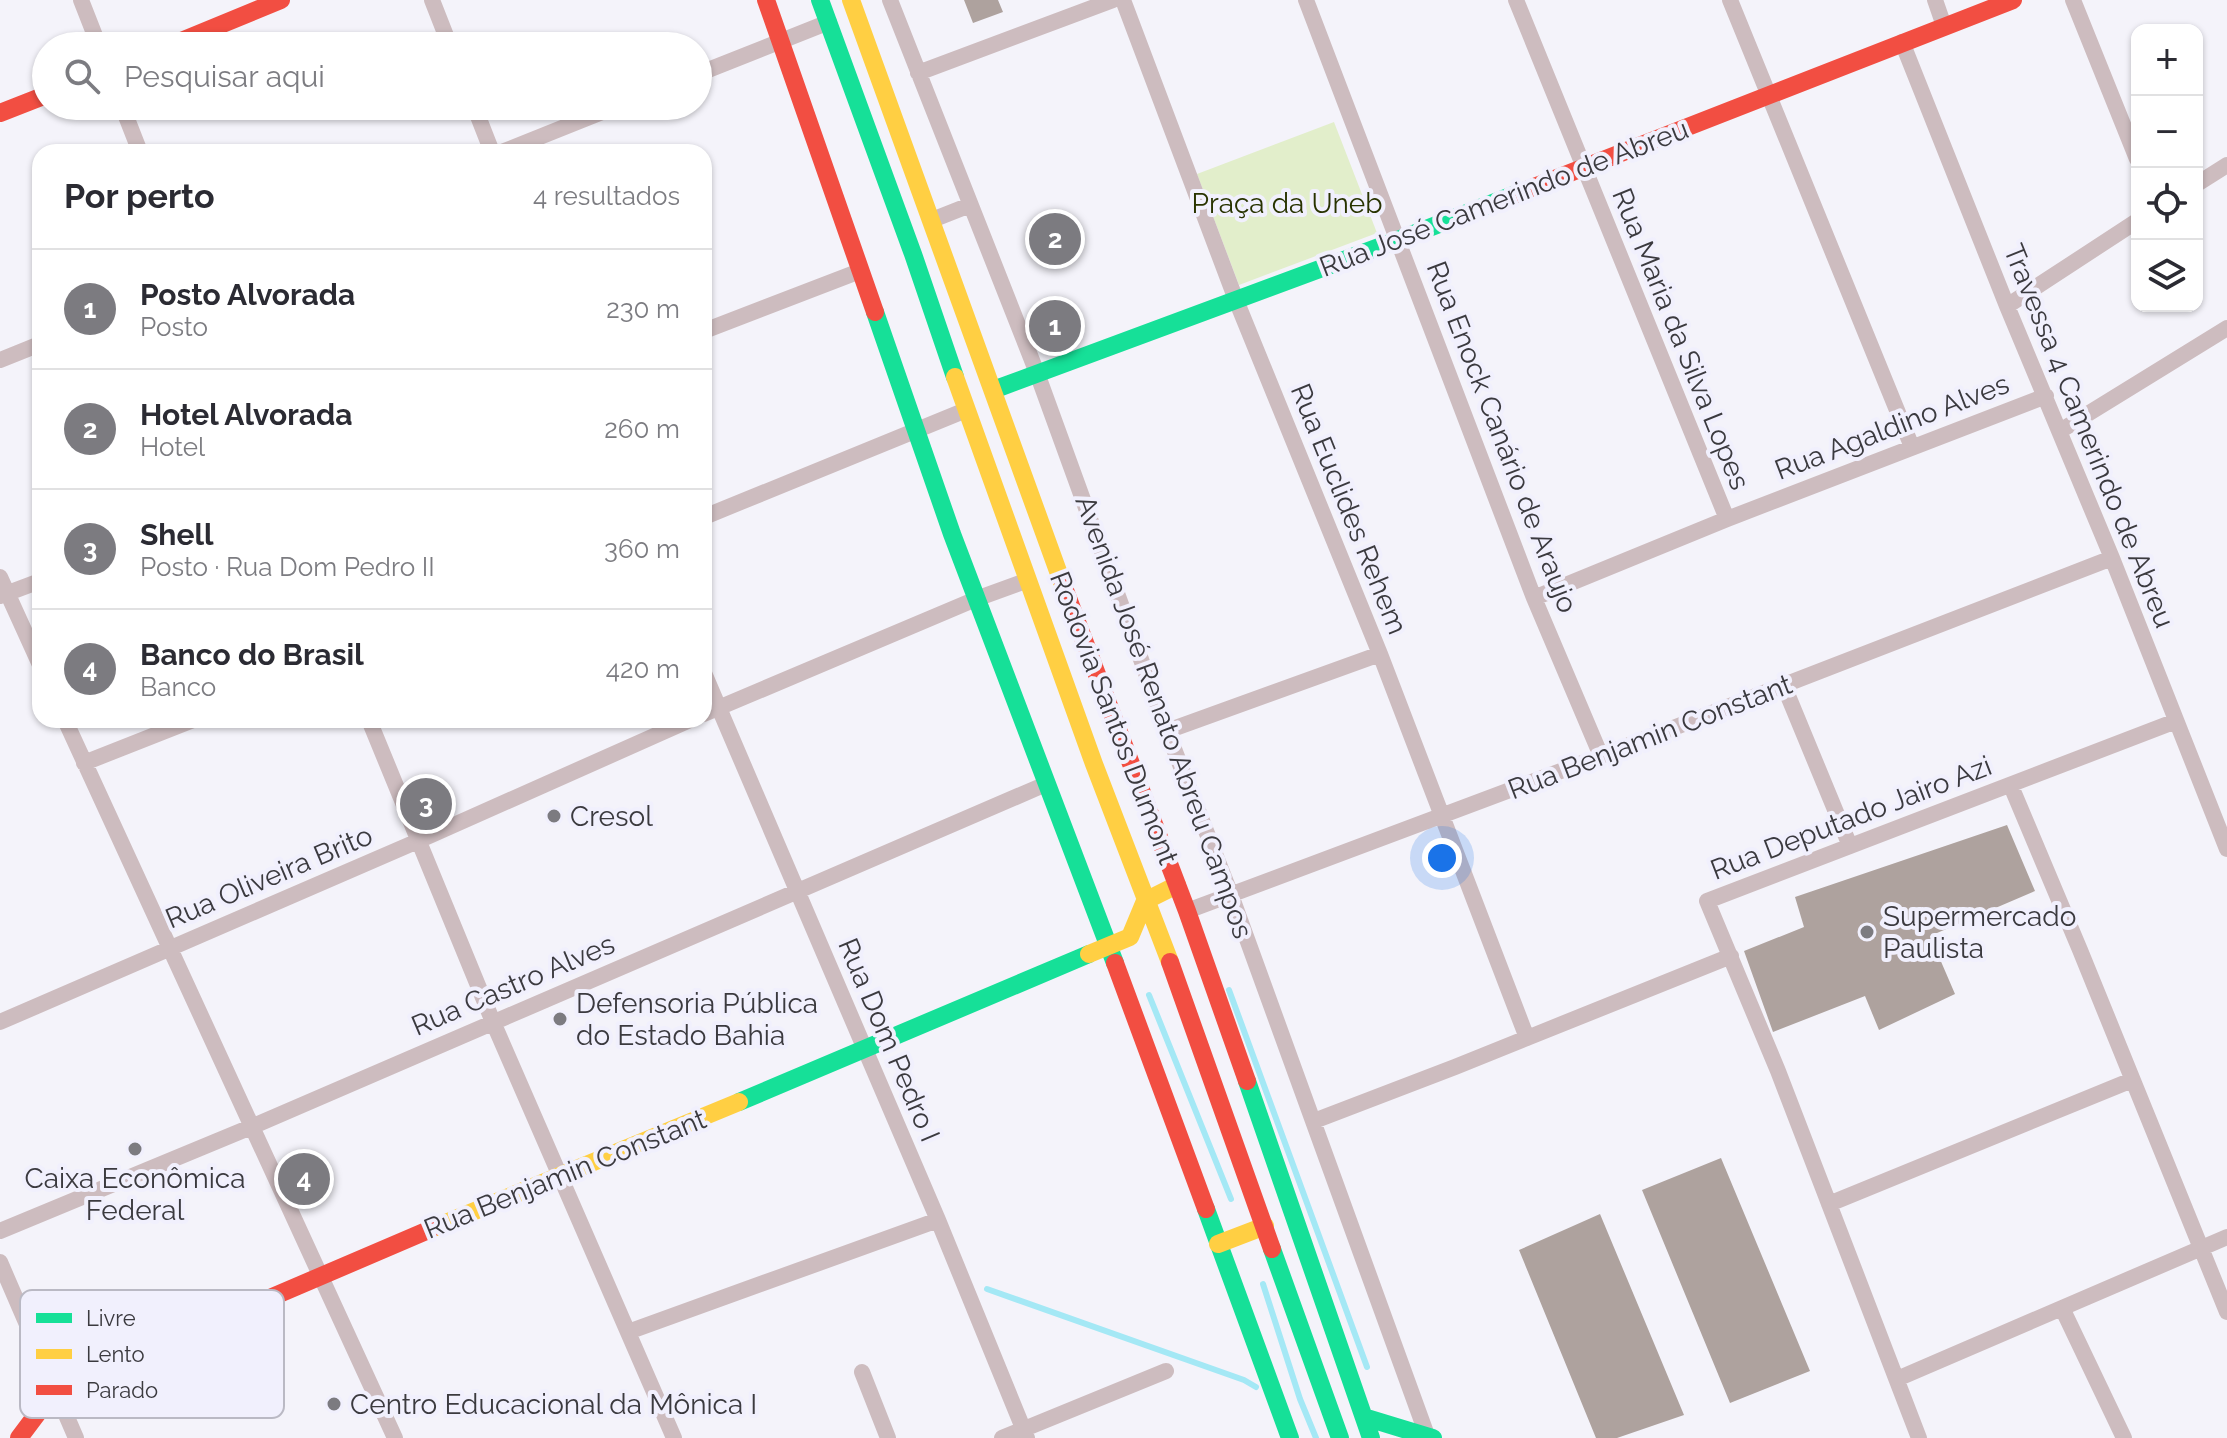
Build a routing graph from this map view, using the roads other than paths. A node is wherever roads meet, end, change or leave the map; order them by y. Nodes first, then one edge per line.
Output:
1 (81, 0) edge
2 (281, 0) edge
3 (432, 0) edge
4 (766, 0) edge
5 (820, 0) edge
6 (851, 0) edge
7 (890, 0) edge
8 (1113, 0) edge
9 (1123, 0) edge
10 (1306, 0) edge
11 (1516, 0) edge
12 (1730, 0) edge
13 (1935, 0) edge
14 (2013, 0) edge
15 (2073, 0) edge
16 (829, 22) junction
17 (1944, 26) junction
18 (94, 32) edge
19 (203, 32) edge
20 (445, 32) edge
21 (781, 41) junction
22 (1902, 42) junction
23 (712, 68) edge
24 (918, 73) junction
25 (1769, 95) junction
26 (32, 100) edge
27 (0, 113) edge
28 (127, 120) edge
29 (479, 120) edge
30 (582, 120) edge
31 (137, 144) edge
32 (489, 144) edge
33 (522, 144) edge
34 (2131, 144) edge
35 (2227, 165) edge
36 (1584, 169) junction
37 (2203, 180) edge
38 (970, 205) junction
39 (932, 220) junction
40 (2131, 225) edge
41 (1398, 240) junction
42 (860, 271) junction
43 (1236, 300) junction
44 (2007, 306) junction
45 (712, 328) edge
46 (2227, 328) edge
47 (32, 347) edge
48 (0, 360) edge
49 (1037, 373) junction
50 (993, 390) junction
51 (2046, 396) junction
52 (966, 410) junction
53 (916, 429) junction
54 (2060, 431) junction
55 (1912, 447) junction
56 (712, 514) edge
57 (1727, 519) junction
58 (2112, 558) junction
59 (0, 577) edge
60 (1028, 580) junction
61 (32, 584) edge
62 (4, 595) edge
63 (1534, 598) junction
64 (976, 599) junction
65 (32, 649) edge
66 (1380, 654) junction
67 (1784, 686) junction
68 (712, 711) edge
69 (712, 713) edge
70 (2176, 721) junction
71 (69, 728) edge
72 (173, 728) edge
73 (372, 728) edge
74 (672, 728) edge
75 (1167, 731) junction
76 (1601, 756) junction
77 (84, 763) junction
78 (1046, 784) junction
79 (2011, 786) junction
80 (1440, 816) junction
81 (418, 841) junction
82 (1850, 846) junction
83 (2227, 849) edge
84 (1177, 885) junction
85 (796, 891) junction
86 (1231, 895) junction
87 (1145, 901) junction
88 (1187, 911) junction
89 (1130, 937) junction
90 (1197, 939) junction
91 (1109, 946) junction
92 (168, 949) junction
93 (1166, 951) junction
94 (1731, 956) junction
95 (0, 1022) edge
96 (493, 1022) junction
97 (1527, 1038) junction
98 (865, 1050) junction
99 (2132, 1080) junction
100 (1314, 1121) junction
101 (251, 1127) junction
102 (560, 1177) junction
103 (1829, 1204) junction
104 (938, 1220) junction
105 (1265, 1226) junction
106 (0, 1231) edge
107 (2227, 1237) edge
108 (1218, 1244) junction
109 (2201, 1247) junction
110 (0, 1262) edge
111 (320, 1275) junction
112 (284, 1291) edge
113 (2062, 1308) junction
114 (20, 1309) edge
115 (2227, 1312) edge
116 (628, 1332) junction
117 (1166, 1371) dead end
118 (862, 1372) dead end
119 (1897, 1379) junction
120 (1364, 1417) junction
121 (34, 1418) edge
122 (67, 1418) edge
123 (1026, 1434) edge
124 (19, 1438) edge
125 (76, 1438) edge
126 (395, 1438) edge
127 (674, 1438) edge
128 (888, 1438) edge
129 (1002, 1438) edge
130 (1290, 1438) edge
131 (1340, 1438) edge
132 (1371, 1438) edge
133 (1429, 1438) edge
134 (1919, 1438) edge
135 (2124, 1438) edge

1 - 18 street
2 - 19 main road
3 - 20 street
4 - 21 main road
5 - 16 main road, Rodovia Santos Dumont
6 - 39 main road, Rodovia Santos Dumont
7 - 24 street, Avenida José Renato Abreu Campos
8 - 24 street
9 - 43 street, Rua Euclides Rehem
10 - 41 street, Rua Enock Canário de Araujo
11 - 36 street, Rua Maria da Silva Lopes
12 - 25 street
13 - 17 street
14 - 17 main road, Rua José Camerindo de Abreu
15 - 34 street
16 - 21 street
16 - 52 main road, Rodovia Santos Dumont
17 - 22 main road, Rua José Camerindo de Abreu
21 - 23 street
21 - 42 main road
22 - 25 main road, Rua José Camerindo de Abreu
22 - 44 street, Travessa 4 Camerindo de Abreu
24 - 38 street, Avenida José Renato Abreu Campos
25 - 36 main road, Rua José Camerindo de Abreu
25 - 55 street
26 - 27 main road
28 - 31 street
29 - 32 street
30 - 33 street
35 - 37 street
36 - 41 main road, Rua José Camerindo de Abreu
36 - 57 street, Rua Maria da Silva Lopes
38 - 39 street
38 - 49 street, Avenida José Renato Abreu Campos
39 - 50 main road, Rodovia Santos Dumont
40 - 44 street
41 - 43 main road, Rua José Camerindo de Abreu
41 - 63 street, Rua Enock Canário de Araujo
42 - 45 street
42 - 53 main road
43 - 49 main road, Rua José Camerindo de Abreu
43 - 66 street, Rua Euclides Rehem
44 - 51 street, Travessa 4 Camerindo de Abreu
46 - 54 street
47 - 48 street
49 - 50 main road, Rua José Camerindo de Abreu
49 - 75 street, Avenida José Renato Abreu Campos
50 - 84 main road, Rodovia Santos Dumont
51 - 54 street, Travessa 4 Camerindo de Abreu
51 - 55 street, Rua Agaldino Alves
52 - 53 street
52 - 60 main road, Rodovia Santos Dumont
53 - 56 street
53 - 64 main road
54 - 58 street, Travessa 4 Camerindo de Abreu
55 - 57 street, Rua Agaldino Alves
57 - 63 street, Rua Agaldino Alves
58 - 67 street, Rua Benjamin Constant
58 - 70 street, Travessa 4 Camerindo de Abreu
59 - 62 street
60 - 64 street
60 - 87 main road, Rodovia Santos Dumont
61 - 62 street
62 - 65 street
63 - 76 street, Rua Enock Canário de Araujo
64 - 68 street
64 - 78 main road
66 - 75 street
66 - 80 street, Rua Euclides Rehem
67 - 76 street, Rua Benjamin Constant
67 - 82 street
69 - 85 street, Rua Dom Pedro I
70 - 79 street, Rua Deputado Jairo Azi
70 - 83 street, Travessa 4 Camerindo de Abreu
71 - 77 street
72 - 77 street
73 - 81 street
74 - 81 street, Rua Oliveira Brito
75 - 86 street, Avenida José Renato Abreu Campos
76 - 80 street, Rua Benjamin Constant
77 - 92 street
78 - 85 street, Rua Castro Alves
78 - 91 main road
79 - 82 street, Rua Deputado Jairo Azi
79 - 99 street
80 - 86 street, Rua Benjamin Constant
80 - 97 street, Rua Euclides Rehem
81 - 92 street, Rua Oliveira Brito
81 - 96 street
82 - 94 street, Rua Deputado Jairo Azi
84 - 87 main road
84 - 88 main road, Rodovia Santos Dumont
85 - 96 street, Rua Castro Alves
85 - 98 street, Rua Dom Pedro I
86 - 88 street, Rua Benjamin Constant
86 - 100 street, Avenida José Renato Abreu Campos
87 - 89 main road
87 - 93 main road, Rodovia Santos Dumont
88 - 90 main road, Rodovia Santos Dumont
89 - 91 main road, Rua Benjamin Constant
89 - 93 main road
90 - 93 main road
90 - 120 main road, Rodovia Santos Dumont
91 - 98 main road, Rua Benjamin Constant
91 - 108 main road
92 - 95 street, Rua Oliveira Brito
92 - 101 street
93 - 105 main road, Rodovia Santos Dumont
94 - 97 street
94 - 103 street
96 - 101 street, Rua Castro Alves
96 - 102 street
97 - 100 street
98 - 102 main road, Rua Benjamin Constant
98 - 104 street, Rua Dom Pedro I
99 - 103 street
99 - 109 street
100 - 133 street, Avenida José Renato Abreu Campos
101 - 106 street, Rua Castro Alves
101 - 111 street
102 - 111 main road, Rua Benjamin Constant
102 - 116 street
103 - 119 street
104 - 116 street
104 - 123 street, Rua Dom Pedro I
105 - 108 main road
105 - 131 main road, Rodovia Santos Dumont
107 - 109 street
108 - 130 main road
109 - 113 street
109 - 115 street
110 - 114 street
111 - 112 main road, Rua Benjamin Constant
111 - 126 street
113 - 119 street
113 - 135 street
116 - 127 street
117 - 123 street
118 - 128 street
119 - 134 street
120 - 132 main road, Rodovia Santos Dumont
120 - 133 main road
121 - 124 main road, Rua Benjamin Constant
122 - 125 street
123 - 129 street

